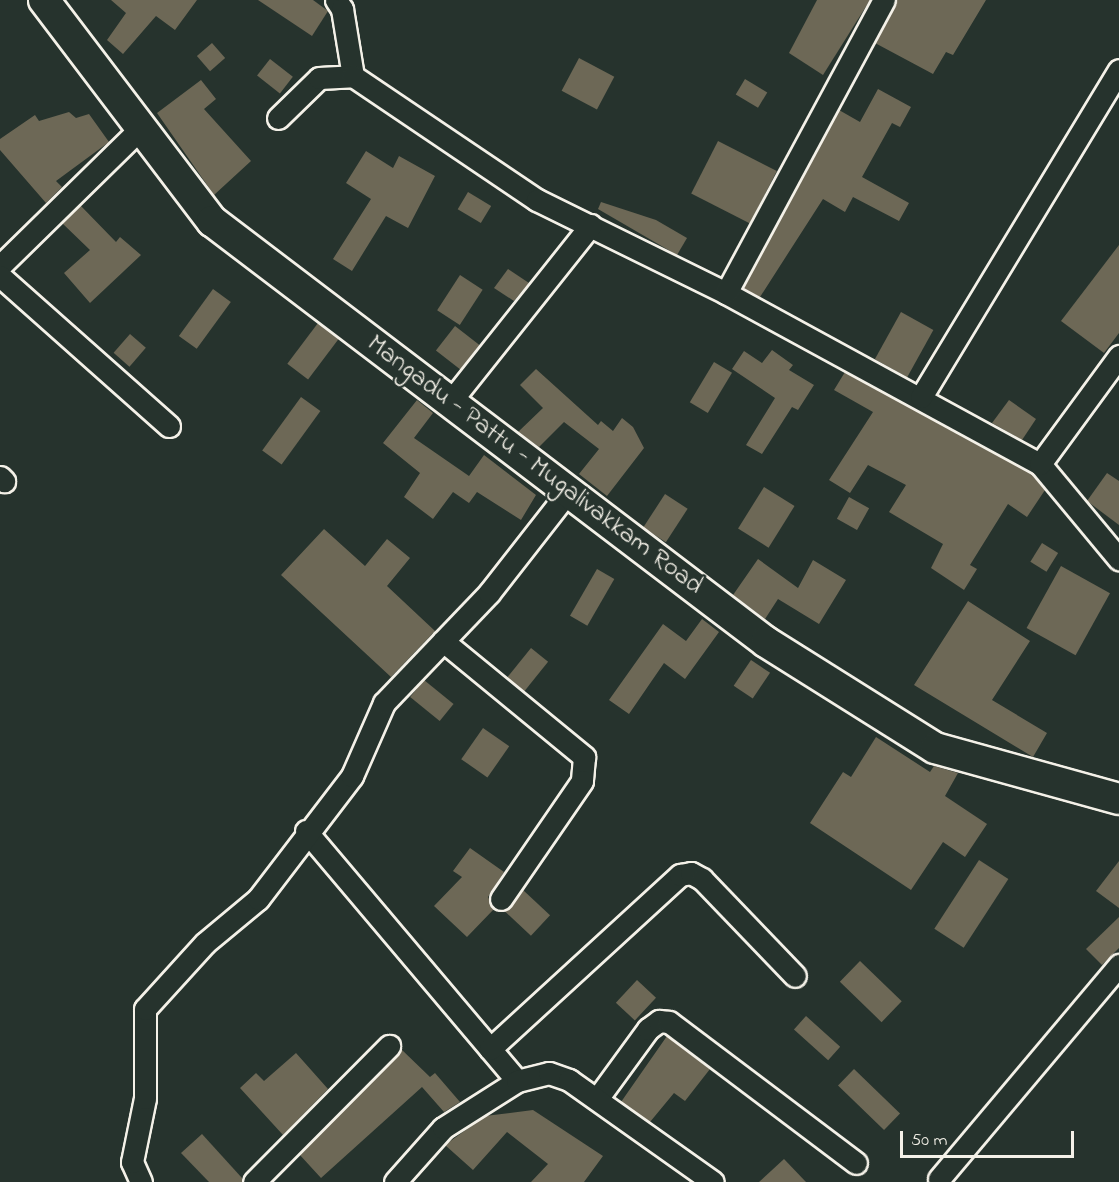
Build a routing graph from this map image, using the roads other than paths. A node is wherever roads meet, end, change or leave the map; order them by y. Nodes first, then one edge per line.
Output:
1 (44, 0) edge
2 (336, 0) edge
3 (884, 0) edge
4 (1119, 70) edge
5 (353, 76) junction
6 (278, 118) dead end
7 (140, 129) junction
8 (591, 225) junction
9 (0, 266) edge
10 (0, 276) edge
11 (726, 292) junction
12 (1119, 356) edge
13 (921, 397) junction
14 (450, 402) junction
15 (168, 426) dead end
16 (1040, 464) junction
17 (568, 492) junction
18 (1119, 559) edge
19 (443, 641) junction
20 (1119, 799) edge
21 (306, 831) junction
22 (501, 900) dead end
23 (1119, 965) edge
24 (795, 976) dead end
25 (389, 1046) dead end
26 (490, 1049) junction
27 (517, 1081) junction
28 (597, 1099) junction
29 (856, 1163) dead end
30 (939, 1179) dead end
31 (141, 1182) edge
32 (254, 1182) edge
33 (395, 1182) edge
34 (713, 1182) edge

1 - 7 street, Mangadu - Pattu - Mugalivakkam Road
2 - 5 street
3 - 11 street
4 - 13 street
5 - 6 street
5 - 8 street
7 - 9 street
7 - 14 street, Mangadu - Pattu - Mugalivakkam Road
8 - 11 street
8 - 14 street
10 - 15 street
11 - 13 street
12 - 16 street
13 - 16 street
14 - 17 street, Mangadu - Pattu - Mugalivakkam Road
16 - 18 street
17 - 19 street
17 - 20 street, Mangadu - Pattu - Mugalivakkam Road
19 - 21 street
19 - 22 street
21 - 26 street
21 - 31 street
23 - 30 street
24 - 26 street
25 - 32 street
26 - 27 street
27 - 28 street
27 - 33 street
28 - 29 street
28 - 34 street

